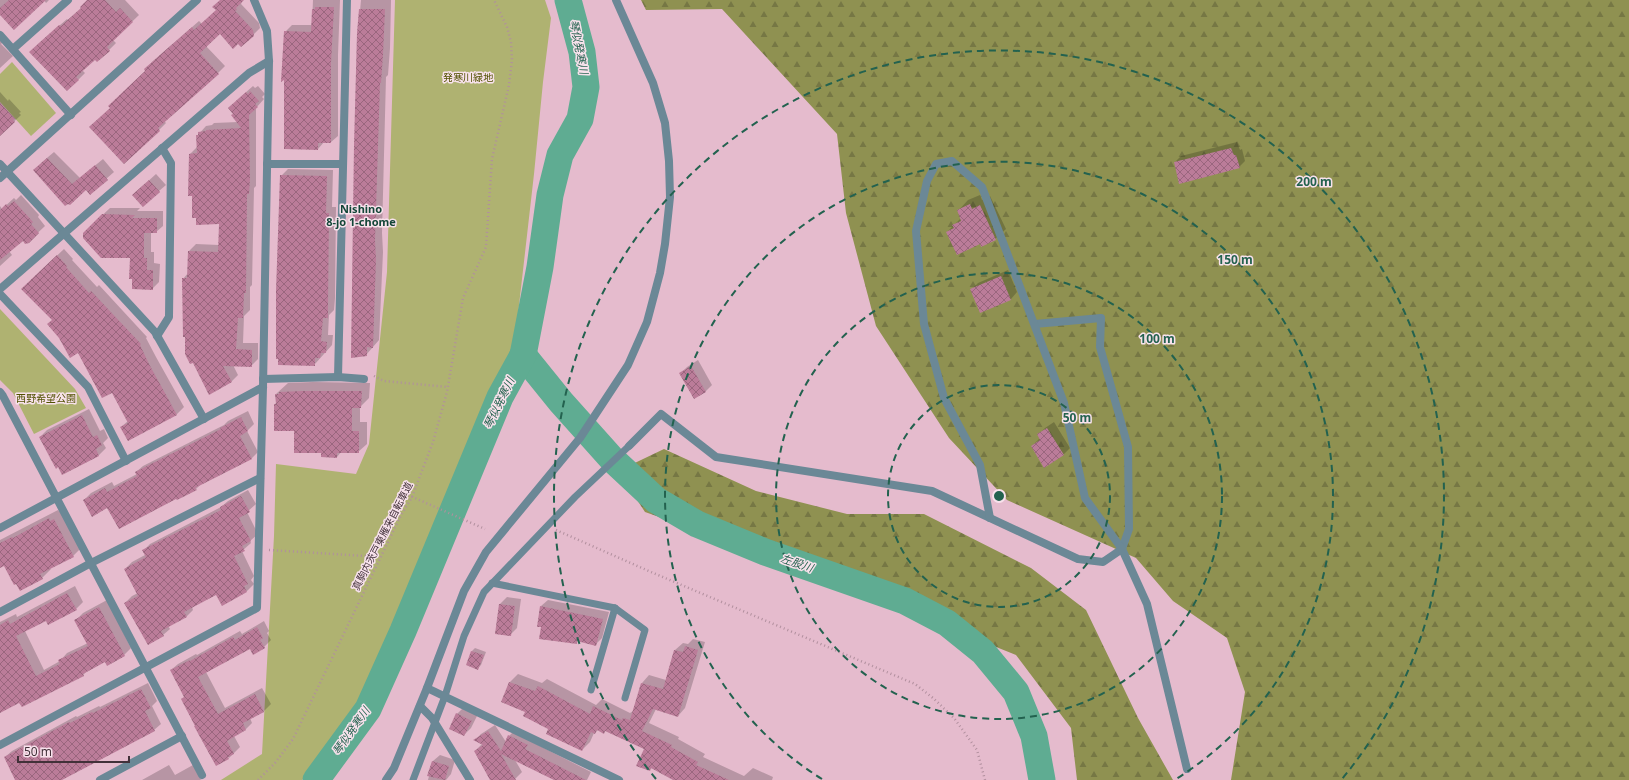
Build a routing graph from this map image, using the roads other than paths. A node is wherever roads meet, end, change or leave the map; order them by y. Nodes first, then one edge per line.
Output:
1 (68, 0) edge
2 (197, 0) edge
3 (254, 0) edge
4 (347, 0) edge
5 (616, 0) edge
6 (0, 35) edge
7 (12, 49) junction
8 (269, 61) junction
9 (71, 115) junction
10 (162, 148) junction
11 (0, 164) edge
12 (267, 164) junction
13 (343, 164) junction
14 (7, 172) junction
15 (0, 178) edge
16 (64, 233) junction
17 (0, 289) edge
18 (0, 294) edge
19 (1035, 324) junction
20 (157, 336) junction
21 (338, 376) junction
22 (364, 379) dead end
23 (263, 383) junction
24 (0, 392) edge
25 (204, 419) junction
26 (629, 446) joint
27 (126, 460) junction
28 (260, 478) junction
29 (56, 498) junction
30 (990, 518) junction
31 (0, 528) edge
32 (1122, 549) junction
33 (91, 563) junction
34 (492, 583) junction
35 (615, 608) junction
36 (0, 612) edge
37 (146, 667) junction
38 (427, 688) junction
39 (591, 690) dead end
40 (445, 696) junction
41 (626, 698) dead end
42 (420, 706) junction
43 (435, 723) junction
44 (182, 736) junction
45 (0, 745) edge
46 (1187, 769) dead end
47 (202, 775) dead end
48 (100, 780) edge
49 (386, 780) edge
50 (414, 780) edge
51 (470, 780) edge
52 (619, 780) edge

1 - 7 street
2 - 9 street
3 - 8 street
4 - 13 street
5 - 38 street
6 - 7 street
7 - 9 street
8 - 10 street
8 - 12 street
9 - 14 street
10 - 16 street
10 - 20 street
11 - 14 street
12 - 13 street
12 - 23 street
13 - 21 street
14 - 15 street
14 - 16 street
16 - 17 street
16 - 20 street
18 - 27 street
19 - 30 street
19 - 32 street
19 - 32 street
20 - 25 street
21 - 22 street
21 - 23 street
23 - 25 street
23 - 28 street
24 - 29 street
25 - 27 street
26 - 30 street
26 - 34 lane
27 - 29 street
28 - 33 street
28 - 37 street
29 - 31 street
29 - 33 street
30 - 32 street
32 - 46 street
33 - 36 street
33 - 37 street
34 - 35 lane
34 - 40 lane
35 - 39 lane
35 - 41 lane
37 - 44 street
37 - 45 street
38 - 40 street
38 - 42 street
40 - 43 lane
40 - 52 street
42 - 43 street
42 - 49 street
43 - 50 lane
43 - 51 street
44 - 47 street
44 - 48 street

